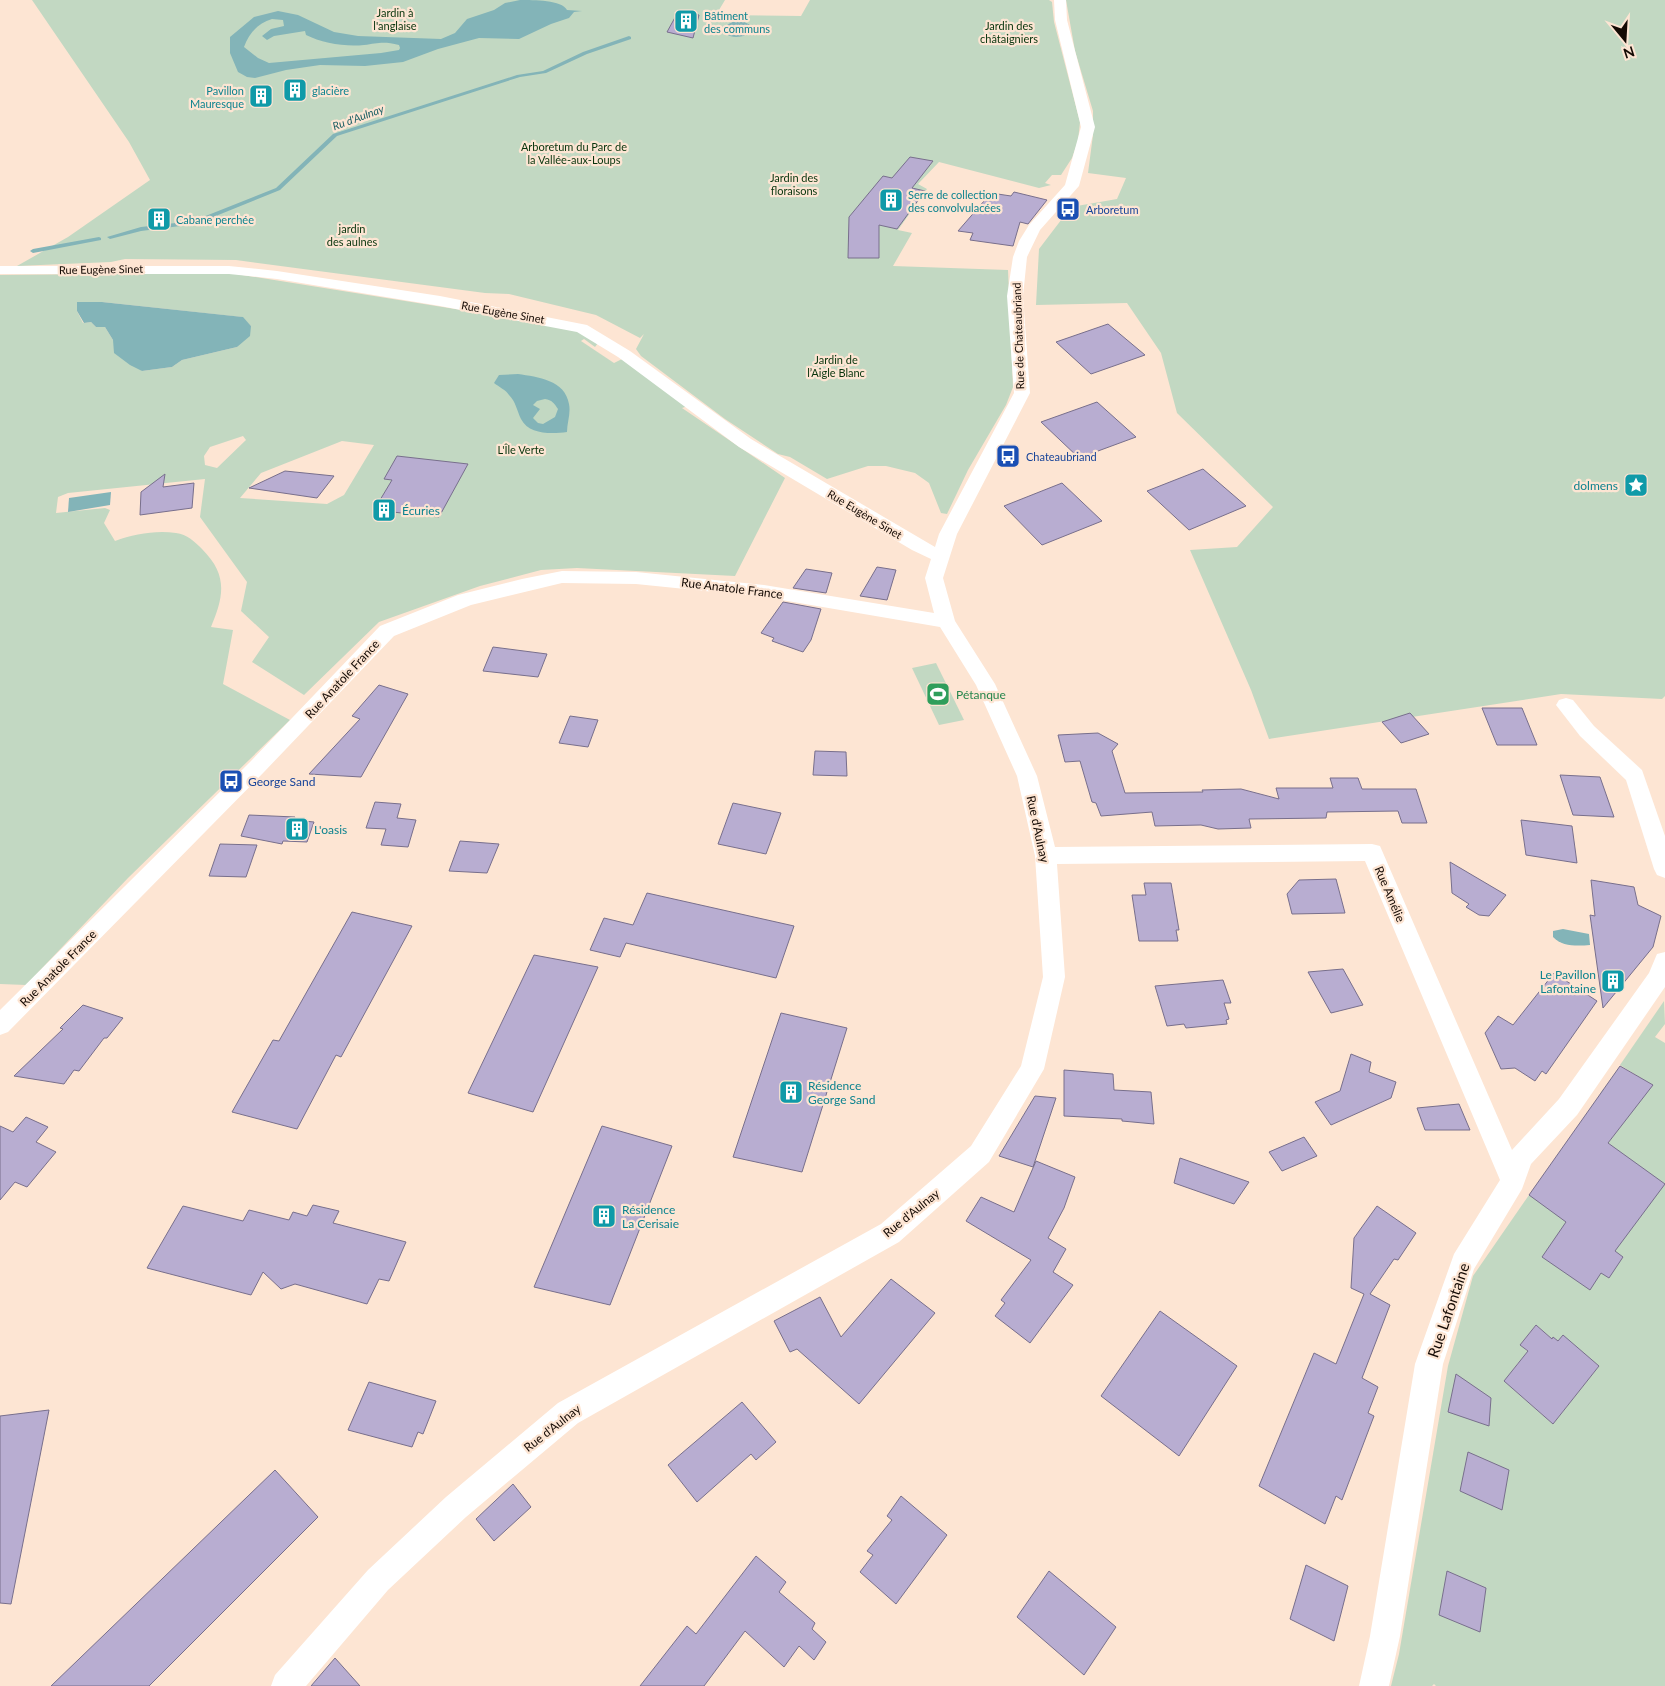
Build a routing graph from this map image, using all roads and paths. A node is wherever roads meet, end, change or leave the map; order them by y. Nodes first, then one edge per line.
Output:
1 (1060, 0) edge
2 (6, 270) edge
3 (940, 556) junction
4 (946, 621) junction
5 (1566, 705) dead end
6 (1046, 856) junction
7 (1665, 869) edge
8 (1665, 961) edge
9 (0, 1025) edge
10 (1513, 1181) junction
11 (286, 1686) edge
12 (1374, 1686) edge

1 - 3 street, Rue de Chateaubriand
2 - 3 street, Rue Eugène Sinet
3 - 4 street, Rue d'Aulnay
4 - 6 street, Rue d'Aulnay
4 - 9 street, Rue Anatole France
5 - 7 street
6 - 10 street, Rue Amélie
6 - 11 street, Rue d'Aulnay
8 - 10 street, Rue Lafontaine
10 - 12 street, Rue Lafontaine

